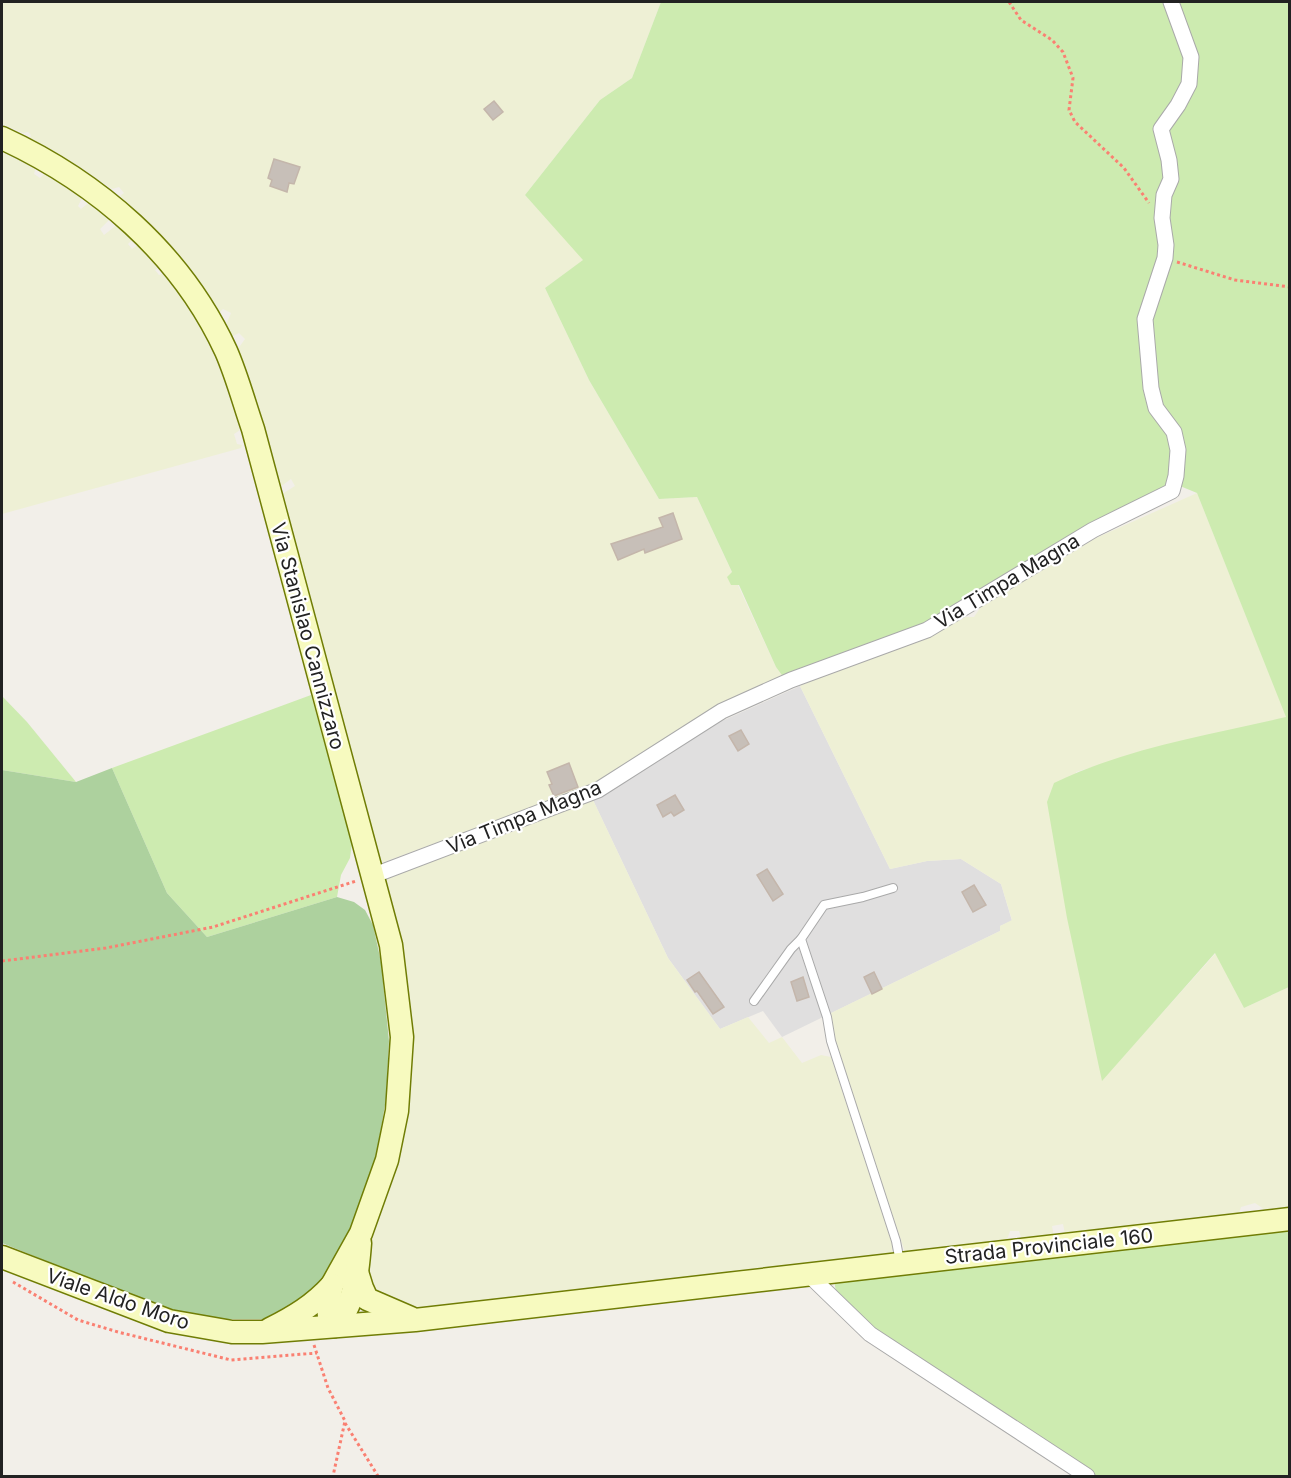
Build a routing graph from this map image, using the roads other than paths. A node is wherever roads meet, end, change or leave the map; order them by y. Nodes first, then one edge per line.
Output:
1 (1171, 2) edge
2 (2, 138) edge
3 (372, 876) junction
4 (893, 888) dead end
5 (801, 939) junction
6 (754, 1001) dead end
7 (1290, 1219) edge
8 (361, 1233) junction
9 (2, 1257) edge
10 (900, 1263) junction
11 (357, 1272) junction
12 (808, 1274) junction
13 (332, 1285) junction
14 (415, 1320) junction
15 (334, 1326) junction
16 (262, 1332) junction
17 (1087, 1476) edge

1 - 3 street, Via Timpa Magna
2 - 3 street, Via Stanislao Cannizzaro
3 - 8 street, Via Stanislao Cannizzaro
4 - 5 lane
5 - 6 lane
5 - 10 lane
7 - 10 street, Strada Provinciale 160
8 - 11 street
8 - 13 street
9 - 16 street, Viale Aldo Moro
10 - 12 street, Strada Provinciale 160
11 - 14 street
11 - 15 street
12 - 14 street, Strada Provinciale 160
12 - 17 street
13 - 15 street
13 - 16 street
14 - 15 street, Viale Aldo Moro
15 - 16 street, Viale Aldo Moro

